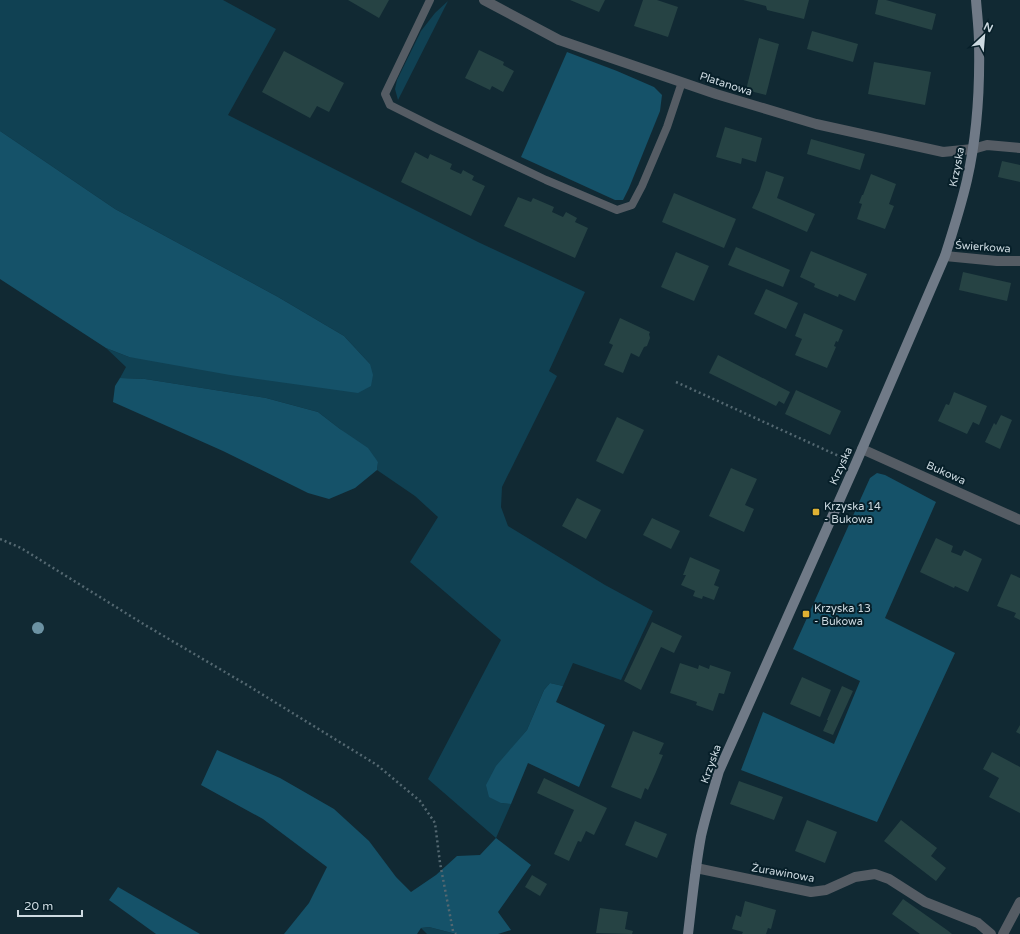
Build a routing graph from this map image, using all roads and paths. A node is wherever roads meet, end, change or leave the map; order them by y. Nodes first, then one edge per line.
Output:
1 (430, 0) edge
2 (484, 0) edge
3 (976, 0) edge
4 (682, 82) junction
5 (1020, 148) edge
6 (973, 149) junction
7 (944, 256) junction
8 (1020, 261) edge
9 (676, 382) dead end
10 (862, 449) junction
11 (856, 463) junction
12 (1020, 520) edge
13 (0, 539) edge
14 (696, 868) junction
15 (1020, 902) edge
16 (456, 934) edge
17 (688, 934) edge
18 (991, 934) edge
19 (1003, 934) edge

1 - 4 lane
2 - 4 street, Platanowa
3 - 6 street, Krzyska
4 - 6 street, Platanowa
5 - 6 street, Platanowa
6 - 7 street, Krzyska
7 - 8 street, Świerkowa
7 - 10 street, Krzyska
9 - 11 path
10 - 11 street, Krzyska
10 - 12 street, Bukowa
11 - 14 street, Krzyska
13 - 16 path
14 - 17 street, Krzyska
14 - 18 street, Żurawinowa
15 - 19 street

